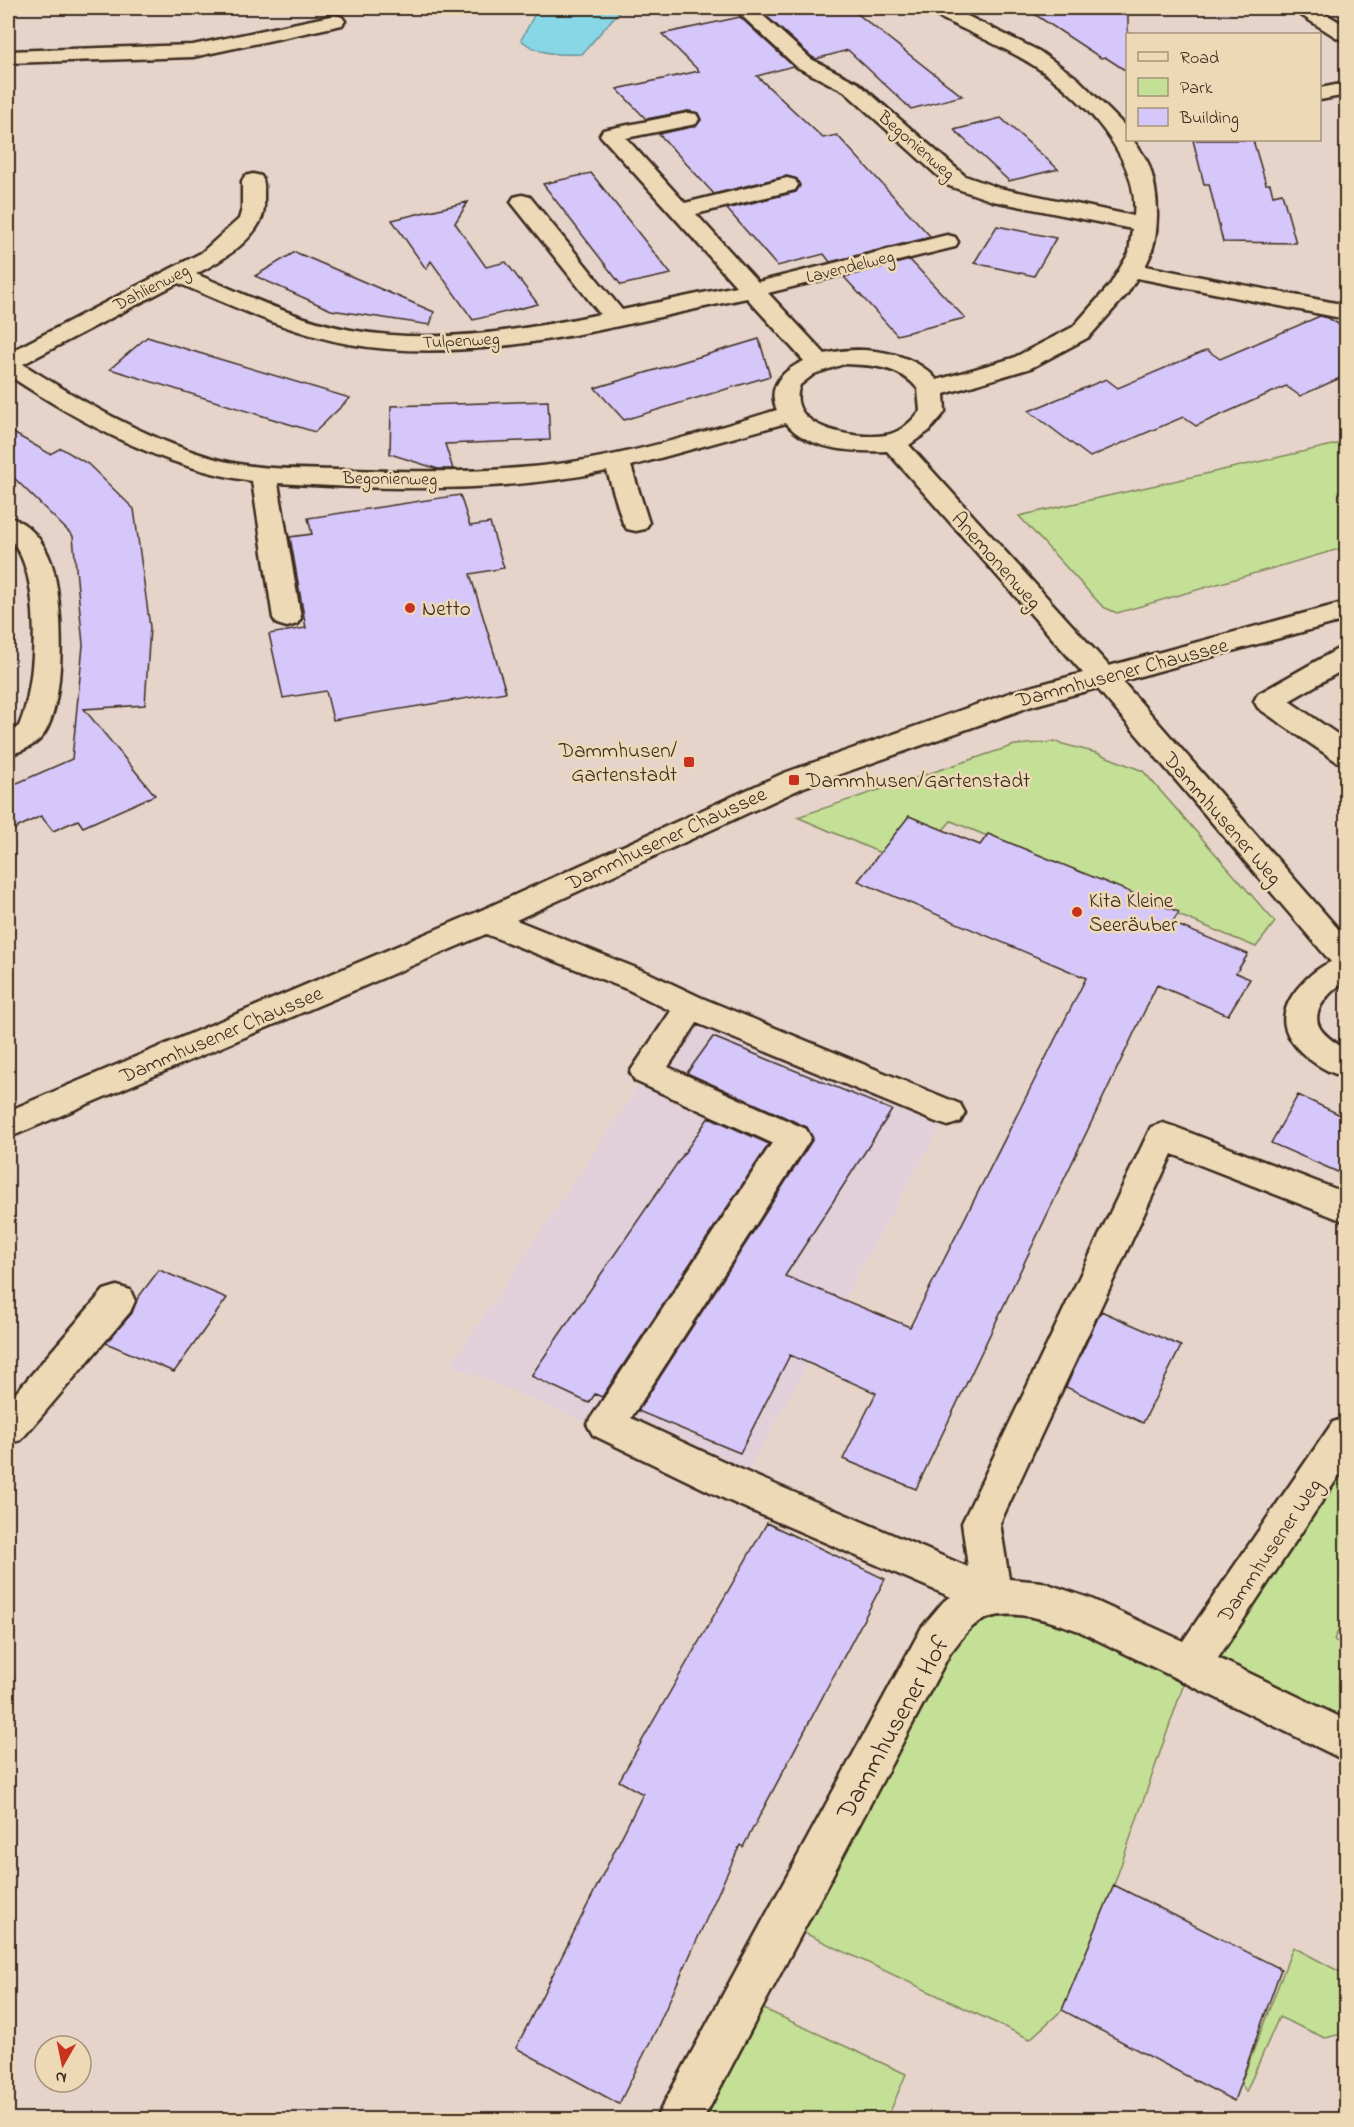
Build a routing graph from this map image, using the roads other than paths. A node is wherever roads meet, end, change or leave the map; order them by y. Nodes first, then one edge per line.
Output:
1 (936, 8) edge
2 (1303, 8) edge
3 (751, 15) dead end
4 (336, 21) dead end
5 (1347, 35) edge
6 (8, 57) edge
7 (1347, 89) edge
8 (1321, 94) edge
9 (688, 118) dead end
10 (1123, 131) edge
11 (1127, 141) edge
12 (253, 181) dead end
13 (787, 185) dead end
14 (522, 202) dead end
15 (681, 211) junction
16 (1146, 225) junction
17 (947, 242) dead end
18 (1130, 270) junction
19 (176, 274) junction
20 (753, 290) junction
21 (1347, 312) edge
22 (615, 317) junction
23 (8, 363) edge
24 (819, 363) junction
25 (931, 390) junction
26 (790, 414) junction
27 (893, 442) junction
28 (617, 461) junction
29 (264, 475) junction
30 (636, 523) dead end
31 (8, 525) edge
32 (1347, 611) edge
33 (287, 618) dead end
34 (1347, 656) edge
35 (1102, 677) junction
36 (8, 746) edge
37 (1347, 754) edge
38 (486, 921) junction
39 (1347, 958) edge
40 (1347, 968) edge
41 (691, 1007) junction
42 (1347, 1065) edge
43 (948, 1113) dead end
44 (8, 1125) edge
45 (1347, 1208) edge
46 (117, 1301) dead end
47 (8, 1428) edge
48 (1347, 1434) edge
49 (992, 1596) junction
50 (1190, 1665) junction
51 (1347, 1741) edge
52 (678, 2120) edge

1 - 10 street
2 - 5 street
3 - 16 street, Begonienweg
4 - 6 street
7 - 8 street
9 - 15 street
11 - 16 street
12 - 19 street, Dahlienweg
13 - 15 street
14 - 22 street
15 - 20 street
16 - 18 street
17 - 20 street, Lavendelweg
18 - 21 street
18 - 25 street
19 - 22 street, Tulpenweg
19 - 23 street, Dahlienweg
20 - 22 street, Tulpenweg
20 - 24 street
23 - 29 street, Begonienweg
24 - 25 street
24 - 26 street
25 - 27 street
26 - 27 street
26 - 28 street, Begonienweg
27 - 35 street, Anemonenweg
28 - 29 street, Begonienweg
28 - 30 street
29 - 33 street
31 - 36 street
32 - 35 street, Dammhusener Chaussee
34 - 37 street
35 - 38 street, Dammhusener Chaussee
35 - 39 street, Dammhusener Weg
38 - 41 street
38 - 44 street, Dammhusener Chaussee
40 - 42 street
41 - 43 street
41 - 49 street
45 - 49 street
46 - 47 street
48 - 50 street, Dammhusener Weg
49 - 50 street
49 - 52 street, Dammhusener Hof
50 - 51 street

